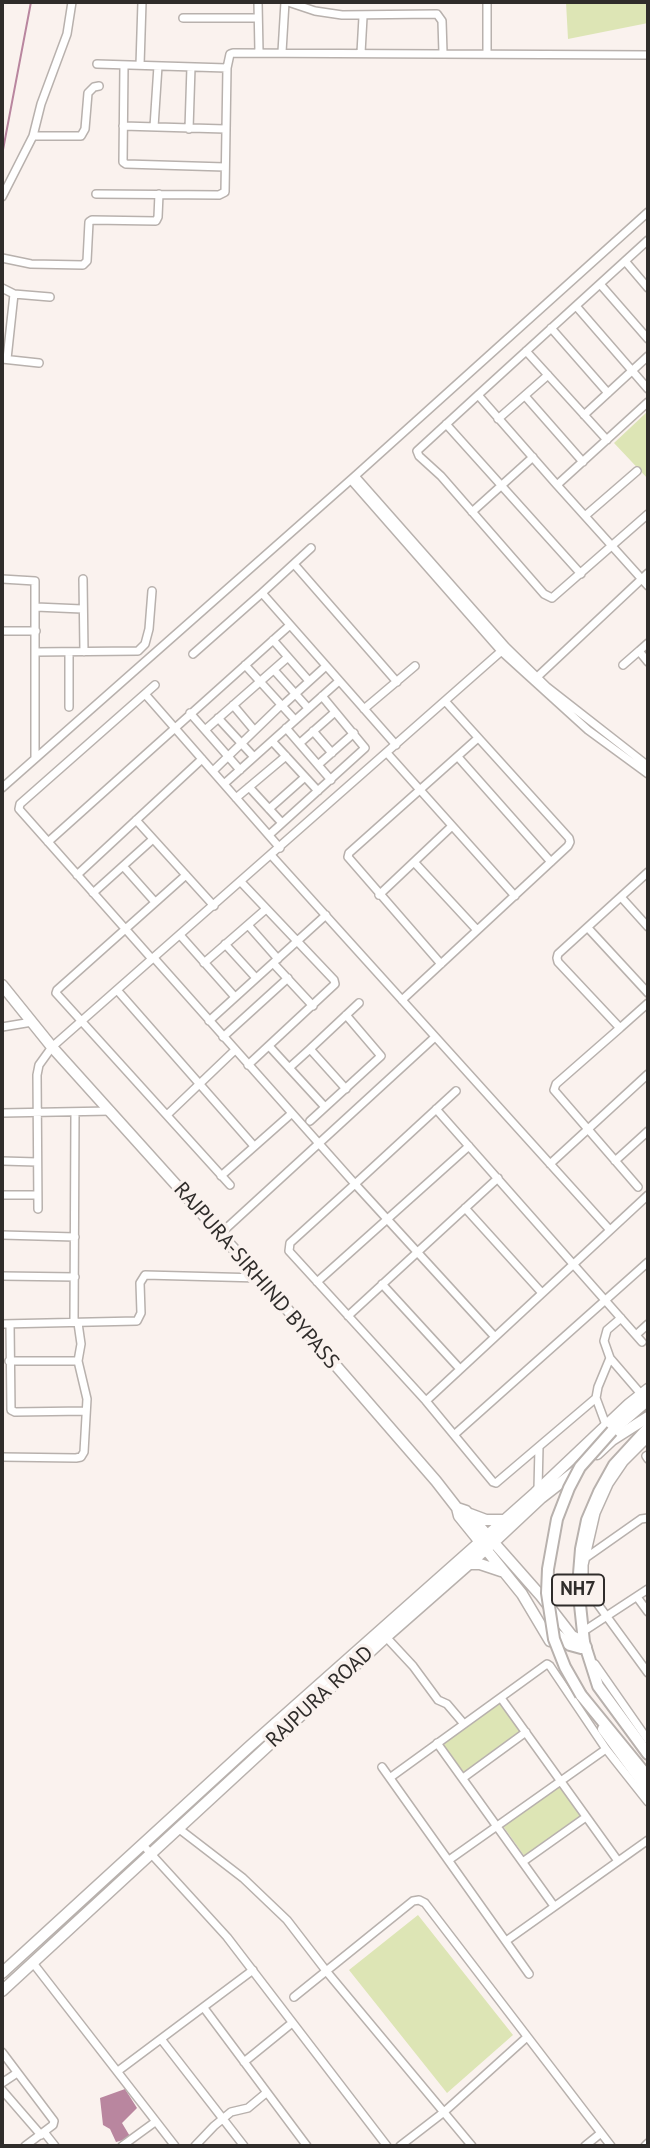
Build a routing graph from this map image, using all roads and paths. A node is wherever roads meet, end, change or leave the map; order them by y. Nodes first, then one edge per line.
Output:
1 (72, 2) edge
2 (142, 2) edge
3 (258, 2) edge
4 (286, 2) edge
5 (487, 2) edge
6 (363, 17) junction
7 (183, 18) dead end
8 (258, 19) junction
9 (259, 52) junction
10 (282, 52) junction
11 (361, 53) junction
12 (443, 53) junction
13 (487, 54) junction
14 (648, 55) edge
15 (97, 64) dead end
16 (124, 65) junction
17 (140, 65) junction
18 (158, 66) junction
19 (191, 67) junction
20 (227, 68) junction
21 (99, 86) dead end
22 (123, 126) junction
23 (154, 127) junction
24 (189, 129) junction
25 (225, 130) junction
26 (33, 136) junction
27 (225, 167) junction
28 (96, 194) dead end
29 (159, 194) junction
30 (2, 197) edge
31 (648, 212) edge
32 (648, 240) edge
33 (2, 258) edge
34 (625, 261) junction
35 (600, 284) junction
36 (648, 286) edge
37 (2, 288) edge
38 (14, 294) junction
39 (50, 297) dead end
40 (576, 306) junction
41 (551, 328) junction
42 (648, 339) edge
43 (526, 351) junction
44 (648, 356) edge
45 (4, 359) edge
46 (39, 363) dead end
47 (632, 371) junction
48 (548, 375) junction
49 (648, 388) edge
50 (608, 393) junction
51 (478, 395) junction
52 (524, 396) junction
53 (648, 402) edge
54 (584, 415) junction
55 (498, 419) junction
56 (446, 424) junction
57 (607, 440) junction
58 (533, 457) junction
59 (583, 462) junction
60 (637, 471) dead end
61 (353, 478) junction
62 (557, 485) junction
63 (501, 486) junction
64 (472, 512) junction
65 (648, 514) edge
66 (585, 516) junction
67 (613, 546) junction
68 (311, 548) dead end
69 (294, 564) junction
70 (581, 574) junction
71 (645, 576) edge
72 (2, 579) edge
73 (83, 579) dead end
74 (648, 586) edge
75 (152, 591) dead end
76 (262, 593) junction
77 (36, 607) junction
78 (82, 609) junction
79 (290, 625) junction
80 (2, 631) edge
81 (36, 631) junction
82 (273, 640) junction
83 (648, 643) edge
84 (503, 649) junction
85 (639, 651) junction
86 (36, 652) junction
87 (69, 652) junction
88 (84, 652) junction
89 (193, 654) dead end
90 (288, 657) junction
91 (648, 662) edge
92 (245, 665) junction
93 (623, 665) dead end
94 (326, 666) junction
95 (415, 666) dead end
96 (274, 670) junction
97 (535, 679) junction
98 (309, 681) junction
99 (339, 681) junction
100 (260, 682) junction
101 (397, 682) junction
102 (155, 685) dead end
103 (145, 694) junction
104 (296, 694) junction
105 (322, 696) junction
106 (445, 701) junction
107 (233, 705) junction
108 (282, 706) junction
109 (69, 707) dead end
110 (308, 708) junction
111 (365, 709) junction
112 (335, 712) junction
113 (190, 713) junction
114 (218, 718) junction
115 (295, 720) junction
116 (175, 727) junction
117 (286, 728) junction
118 (205, 730) junction
119 (254, 730) junction
120 (313, 732) junction
121 (354, 733) junction
122 (478, 738) junction
123 (272, 741) junction
124 (241, 743) junction
125 (300, 743) junction
126 (396, 745) junction
127 (332, 753) junction
128 (387, 753) junction
129 (228, 756) junction
130 (286, 756) junction
131 (35, 757) junction
132 (254, 757) junction
133 (458, 757) junction
134 (202, 759) junction
135 (318, 765) junction
136 (648, 766) edge
137 (240, 770) junction
138 (213, 771) junction
139 (648, 774) edge
140 (305, 777) junction
141 (331, 780) junction
142 (224, 784) junction
143 (249, 787) junction
144 (2, 788) edge
145 (318, 791) junction
146 (421, 791) junction
147 (236, 798) junction
148 (270, 809) junction
149 (136, 820) junction
150 (282, 823) junction
151 (453, 826) junction
152 (269, 835) junction
153 (153, 839) junction
154 (48, 842) junction
155 (280, 848) junction
156 (271, 855) junction
157 (414, 862) junction
158 (551, 862) junction
159 (123, 866) junction
160 (648, 872) edge
161 (186, 874) junction
162 (77, 875) junction
163 (241, 882) junction
164 (93, 892) junction
165 (379, 895) junction
166 (515, 896) junction
167 (621, 897) junction
168 (155, 902) junction
169 (214, 906) junction
170 (266, 909) junction
171 (326, 915) junction
172 (248, 925) junction
173 (648, 927) edge
174 (589, 928) junction
175 (125, 929) junction
176 (477, 930) junction
177 (180, 935) junction
178 (296, 942) junction
179 (226, 944) junction
180 (153, 959) junction
181 (276, 961) junction
182 (204, 963) junction
183 (441, 964) junction
184 (256, 978) junction
185 (288, 978) junction
186 (2, 985) edge
187 (117, 990) junction
188 (648, 993) edge
189 (235, 997) junction
190 (402, 1000) junction
191 (359, 1003) dead end
192 (648, 1003) edge
193 (313, 1006) junction
194 (346, 1015) junction
195 (82, 1021) junction
196 (209, 1021) junction
197 (32, 1022) junction
198 (2, 1027) edge
199 (620, 1028) junction
200 (223, 1037) junction
201 (435, 1037) junction
202 (270, 1046) junction
203 (52, 1047) junction
204 (310, 1049) junction
205 (235, 1050) junction
206 (248, 1065) junction
207 (289, 1068) junction
208 (648, 1074) edge
209 (199, 1084) junction
210 (346, 1089) junction
211 (456, 1091) dead end
212 (325, 1107) junction
213 (436, 1109) junction
214 (111, 1111) junction
215 (2, 1113) edge
216 (75, 1113) junction
217 (37, 1114) junction
218 (291, 1114) junction
219 (167, 1115) junction
220 (310, 1121) dead end
221 (587, 1130) junction
222 (648, 1130) edge
223 (318, 1144) junction
224 (254, 1146) junction
225 (470, 1146) junction
226 (2, 1161) edge
227 (615, 1161) junction
228 (37, 1162) junction
229 (550, 1164) junction
230 (221, 1175) junction
231 (498, 1178) junction
232 (355, 1184) junction
233 (230, 1185) dead end
234 (638, 1187) dead end
235 (2, 1195) edge
236 (37, 1195) junction
237 (648, 1195) edge
238 (466, 1208) junction
239 (38, 1209) dead end
240 (387, 1219) junction
241 (609, 1229) junction
242 (220, 1234) junction
243 (2, 1236) edge
244 (75, 1237) junction
245 (417, 1252) junction
246 (648, 1262) edge
247 (573, 1263) junction
248 (2, 1276) edge
249 (75, 1277) junction
250 (260, 1278) junction
251 (317, 1282) junction
252 (382, 1284) junction
253 (541, 1293) junction
254 (605, 1300) junction
255 (348, 1316) junction
256 (621, 1318) junction
257 (76, 1322) junction
258 (6, 1324) edge
259 (648, 1324) edge
260 (636, 1335) junction
261 (495, 1337) junction
262 (642, 1342) dead end
263 (610, 1358) junction
264 (9, 1361) junction
265 (78, 1361) junction
266 (460, 1369) junction
267 (6, 1372) edge
268 (646, 1395) edge
269 (596, 1398) junction
270 (426, 1401) junction
271 (86, 1411) junction
272 (648, 1417) edge
273 (606, 1425) junction
274 (648, 1427) edge
275 (454, 1435) junction
276 (648, 1438) edge
277 (539, 1447) junction
278 (638, 1448) junction
279 (2, 1457) edge
280 (647, 1457) edge
281 (538, 1490) junction
282 (466, 1517) junction
283 (648, 1518) edge
284 (503, 1520) junction
285 (487, 1541) junction
286 (472, 1548) junction
287 (586, 1557) junction
288 (469, 1564) junction
289 (504, 1572) junction
290 (648, 1589) edge
291 (637, 1597) junction
292 (594, 1599) dead end
293 (648, 1612) edge
294 (608, 1617) junction
295 (587, 1629) junction
296 (548, 1634) junction
297 (386, 1637) junction
298 (585, 1644) junction
299 (648, 1657) edge
300 (641, 1662) junction
301 (648, 1673) edge
302 (500, 1698) junction
303 (464, 1724) junction
304 (526, 1732) junction
305 (648, 1740) edge
306 (438, 1743) junction
307 (607, 1749) junction
308 (648, 1754) edge
309 (382, 1767) dead end
310 (391, 1777) junction
311 (648, 1777) edge
312 (463, 1778) junction
313 (559, 1780) junction
314 (648, 1790) edge
315 (648, 1802) edge
316 (586, 1817) junction
317 (498, 1825) junction
318 (178, 1828) junction
319 (648, 1840) edge
320 (143, 1846) junction
321 (151, 1855) junction
322 (449, 1860) junction
323 (524, 1861) junction
324 (618, 1861) junction
325 (554, 1906) junction
326 (506, 1941) junction
327 (33, 1963) junction
328 (253, 1970) junction
329 (327, 1972) junction
330 (2, 1973) edge
331 (529, 1973) dead end
332 (2, 1991) edge
333 (294, 1997) dead end
334 (204, 2008) junction
335 (292, 2023) junction
336 (527, 2037) junction
337 (161, 2039) junction
338 (2, 2052) edge
339 (244, 2062) junction
340 (118, 2071) junction
341 (16, 2073) junction
342 (2, 2083) edge
343 (2, 2090) edge
344 (266, 2093) junction
345 (444, 2112) junction
346 (222, 2119) junction
347 (155, 2122) junction
348 (601, 2133) junction
349 (42, 2134) junction
350 (25, 2146) edge
351 (55, 2146) edge
352 (122, 2146) edge
353 (175, 2146) edge
354 (195, 2146) edge
355 (244, 2146) edge
356 (307, 2146) edge
357 (386, 2146) edge
358 (400, 2146) edge
359 (472, 2146) edge
360 (585, 2146) edge
361 (611, 2146) edge

1 - 26 street
2 - 17 street
3 - 8 street
4 - 6 street
4 - 10 street
5 - 13 street
6 - 11 street
6 - 12 street
7 - 8 street
8 - 9 street
9 - 10 street
9 - 20 street
10 - 11 street
11 - 12 street
12 - 13 street
13 - 14 street
15 - 16 street
16 - 17 street
16 - 22 street
17 - 18 street
18 - 19 street
18 - 23 street
19 - 20 street
19 - 24 street
20 - 25 street
21 - 26 street
22 - 23 street
22 - 27 street
23 - 24 street
24 - 25 street
25 - 27 street
26 - 30 street
27 - 29 street
28 - 29 street
29 - 33 street
31 - 61 street
32 - 34 street
34 - 35 street
34 - 36 street
35 - 40 street
35 - 42 street
37 - 38 street
38 - 39 street
38 - 45 street
40 - 41 street
40 - 47 street
41 - 43 street
41 - 50 street
43 - 48 street
43 - 51 street
44 - 47 street
45 - 46 street
47 - 49 street
47 - 50 street
48 - 52 street
48 - 54 street
50 - 54 street
51 - 55 street
51 - 56 street
52 - 55 street
52 - 59 street
53 - 57 street
54 - 57 street
55 - 58 street
56 - 63 street
56 - 64 street
57 - 59 street
58 - 62 street
58 - 63 street
59 - 62 street
60 - 66 street
61 - 84 street
61 - 131 street
62 - 66 street
63 - 64 street
63 - 70 street
64 - 70 street
65 - 67 street
66 - 67 street
67 - 70 street
67 - 71 street
68 - 69 street
69 - 76 street
69 - 101 street
71 - 74 street
71 - 97 street
72 - 77 street
73 - 78 street
75 - 88 street
76 - 79 street
76 - 89 street
77 - 78 street
77 - 81 street
78 - 88 street
79 - 82 street
79 - 94 street
80 - 81 street
81 - 86 street
82 - 90 street
82 - 92 street
83 - 85 street
84 - 97 street
84 - 106 street
85 - 91 street
85 - 93 street
86 - 87 street
86 - 131 street
87 - 88 street
87 - 109 street
90 - 96 street
90 - 98 street
92 - 100 street
92 - 113 street
94 - 98 street
94 - 99 street
95 - 101 street
96 - 100 street
96 - 104 street
97 - 136 street
97 - 139 street
98 - 104 street
99 - 105 street
99 - 111 street
100 - 107 street
100 - 108 street
101 - 111 street
102 - 103 street
103 - 116 street
103 - 154 street
104 - 108 street
104 - 110 street
105 - 110 street
105 - 112 street
106 - 122 street
106 - 126 street
107 - 114 street
107 - 119 street
108 - 115 street
108 - 119 street
110 - 115 street
111 - 126 street
112 - 120 street
112 - 121 street
113 - 116 street
113 - 118 street
114 - 118 street
114 - 124 street
115 - 117 street
116 - 134 street
116 - 154 street
117 - 123 street
117 - 125 street
118 - 129 street
119 - 124 street
120 - 125 street
120 - 127 street
121 - 127 street
121 - 141 street
122 - 133 street
122 - 158 street
123 - 130 street
123 - 132 street
124 - 129 street
124 - 132 street
125 - 135 street
126 - 128 street
127 - 135 street
128 - 146 street
128 - 155 street
129 - 137 street
129 - 138 street
130 - 140 street
130 - 143 street
131 - 144 street
132 - 137 street
133 - 146 street
133 - 158 street
134 - 138 street
134 - 149 street
135 - 141 street
137 - 142 street
138 - 142 street
140 - 145 street
140 - 148 street
141 - 145 street
142 - 147 street
143 - 147 street
143 - 148 street
145 - 150 street
146 - 151 street
146 - 165 street
147 - 152 street
148 - 150 street
149 - 153 street
149 - 162 street
150 - 152 street
151 - 157 street
151 - 166 street
152 - 155 street
153 - 159 street
153 - 161 street
154 - 162 street
155 - 156 street
156 - 163 street
156 - 171 street
157 - 165 street
157 - 176 street
158 - 166 street
159 - 164 street
159 - 168 street
160 - 167 street
161 - 168 street
161 - 169 street
162 - 164 street
163 - 169 street
163 - 170 street
164 - 175 street
165 - 183 street
166 - 176 street
167 - 173 street
167 - 174 street
168 - 175 street
169 - 177 street
170 - 172 street
170 - 178 street
171 - 178 street
171 - 190 street
172 - 179 street
172 - 181 street
174 - 188 street
174 - 199 street
175 - 180 street
175 - 195 street
176 - 183 street
177 - 180 street
177 - 182 street
178 - 181 street
178 - 193 street
179 - 182 street
179 - 184 street
180 - 187 street
180 - 196 street
181 - 184 street
181 - 185 street
182 - 189 street
183 - 190 street
184 - 189 street
185 - 193 street
185 - 200 street
186 - 197 main road, RAJPURA-SIRHIND BYPASS
187 - 195 street
187 - 209 street
189 - 196 street
190 - 201 street
191 - 194 street
192 - 199 street
193 - 202 street
194 - 204 street
194 - 210 street
195 - 203 street
195 - 219 street
196 - 200 street
197 - 198 street
197 - 203 main road, RAJPURA-SIRHIND BYPASS
199 - 221 street
200 - 205 street
201 - 223 street
201 - 229 street
202 - 206 street
202 - 207 street
203 - 214 main road, RAJPURA-SIRHIND BYPASS
203 - 217 street
204 - 207 street
204 - 210 street
205 - 206 street
205 - 209 street
206 - 218 street
207 - 212 street
208 - 221 street
209 - 219 street
209 - 224 street
210 - 212 street
211 - 213 street
212 - 220 street
213 - 225 street
213 - 232 street
214 - 216 street
214 - 242 main road, RAJPURA-SIRHIND BYPASS
215 - 217 street
216 - 217 street
216 - 244 street
217 - 228 street
218 - 223 street
218 - 224 street
219 - 230 street
221 - 227 street
221 - 229 street
222 - 227 street
223 - 232 street
223 - 242 street
224 - 230 street
225 - 231 street
225 - 240 street
226 - 228 street
227 - 234 street
228 - 236 street
229 - 241 street
230 - 233 street
231 - 238 street
231 - 247 street
232 - 240 street
232 - 251 street
235 - 236 street
236 - 239 street
237 - 241 street
238 - 245 street
238 - 253 street
240 - 245 street
240 - 251 street
241 - 247 street
242 - 250 main road, RAJPURA-SIRHIND BYPASS
243 - 244 street
244 - 249 street
245 - 252 street
245 - 261 street
246 - 254 street
247 - 253 street
247 - 254 street
248 - 249 street
249 - 257 street
250 - 257 street
250 - 282 main road, RAJPURA-SIRHIND BYPASS
251 - 255 street
252 - 255 street
252 - 266 street
253 - 261 street
254 - 256 street
254 - 275 street
255 - 270 street
256 - 260 street
256 - 263 street
257 - 258 street
257 - 265 street
258 - 264 street
259 - 260 street
260 - 262 street
261 - 266 street
263 - 268 street
263 - 269 street
264 - 265 street
264 - 267 street
265 - 271 street
266 - 270 street
267 - 271 street
268 - 273 main road, RAJPURA ROAD
268 - 311 highway, NH7, bridge
269 - 273 street
269 - 277 street
270 - 275 street
271 - 279 street
272 - 285 main road, RAJPURA ROAD
273 - 281 main road, RAJPURA ROAD
274 - 298 highway, NH7
275 - 277 street
276 - 278 street
277 - 281 street
278 - 280 street
278 - 287 street
281 - 284 main road, RAJPURA ROAD
282 - 284 main road
282 - 285 main road, RAJPURA-SIRHIND BYPASS
282 - 286 main road
283 - 287 street
284 - 285 main road, RAJPURA ROAD
285 - 286 main road, RAJPURA ROAD
285 - 288 main road, RAJPURA ROAD
285 - 289 main road
285 - 298 main road
286 - 320 main road, RAJPURA ROAD
287 - 295 street
288 - 289 main road
288 - 297 main road, RAJPURA ROAD
289 - 296 main road
290 - 291 street
291 - 293 street
291 - 294 street
292 - 294 street
294 - 295 street
294 - 300 street
295 - 305 street
296 - 298 highway
296 - 314 main road
297 - 303 street
297 - 318 main road, RAJPURA ROAD
298 - 308 highway, NH7
299 - 300 street
300 - 301 street
302 - 303 street
302 - 304 street
302 - 307 street
303 - 306 street
304 - 312 street
304 - 313 street
306 - 310 street
306 - 312 street
307 - 313 street
307 - 315 street
309 - 310 street
310 - 322 street
312 - 317 street
313 - 316 street
313 - 317 street
316 - 323 street
316 - 324 street
317 - 322 street
317 - 323 street
318 - 321 main road, RAJPURA ROAD
318 - 329 street
319 - 324 street
320 - 321 street
320 - 330 main road, RAJPURA ROAD
321 - 327 main road, RAJPURA ROAD
321 - 328 street
322 - 326 street
323 - 325 street
324 - 325 street
325 - 326 street
326 - 331 street
327 - 332 main road, RAJPURA ROAD
327 - 340 street
328 - 334 street
328 - 335 street
329 - 333 street
329 - 336 street
329 - 345 street
334 - 337 street
334 - 339 street
335 - 339 street
335 - 357 street
336 - 345 street
336 - 348 street
337 - 340 street
337 - 346 street
338 - 341 street
339 - 344 street
340 - 347 street
341 - 342 street
341 - 349 street
343 - 349 street
344 - 346 street
344 - 356 street
345 - 358 street
345 - 359 street
346 - 354 street
346 - 355 street
347 - 352 street
347 - 353 street
348 - 360 street
348 - 361 street
349 - 350 street
349 - 351 street

